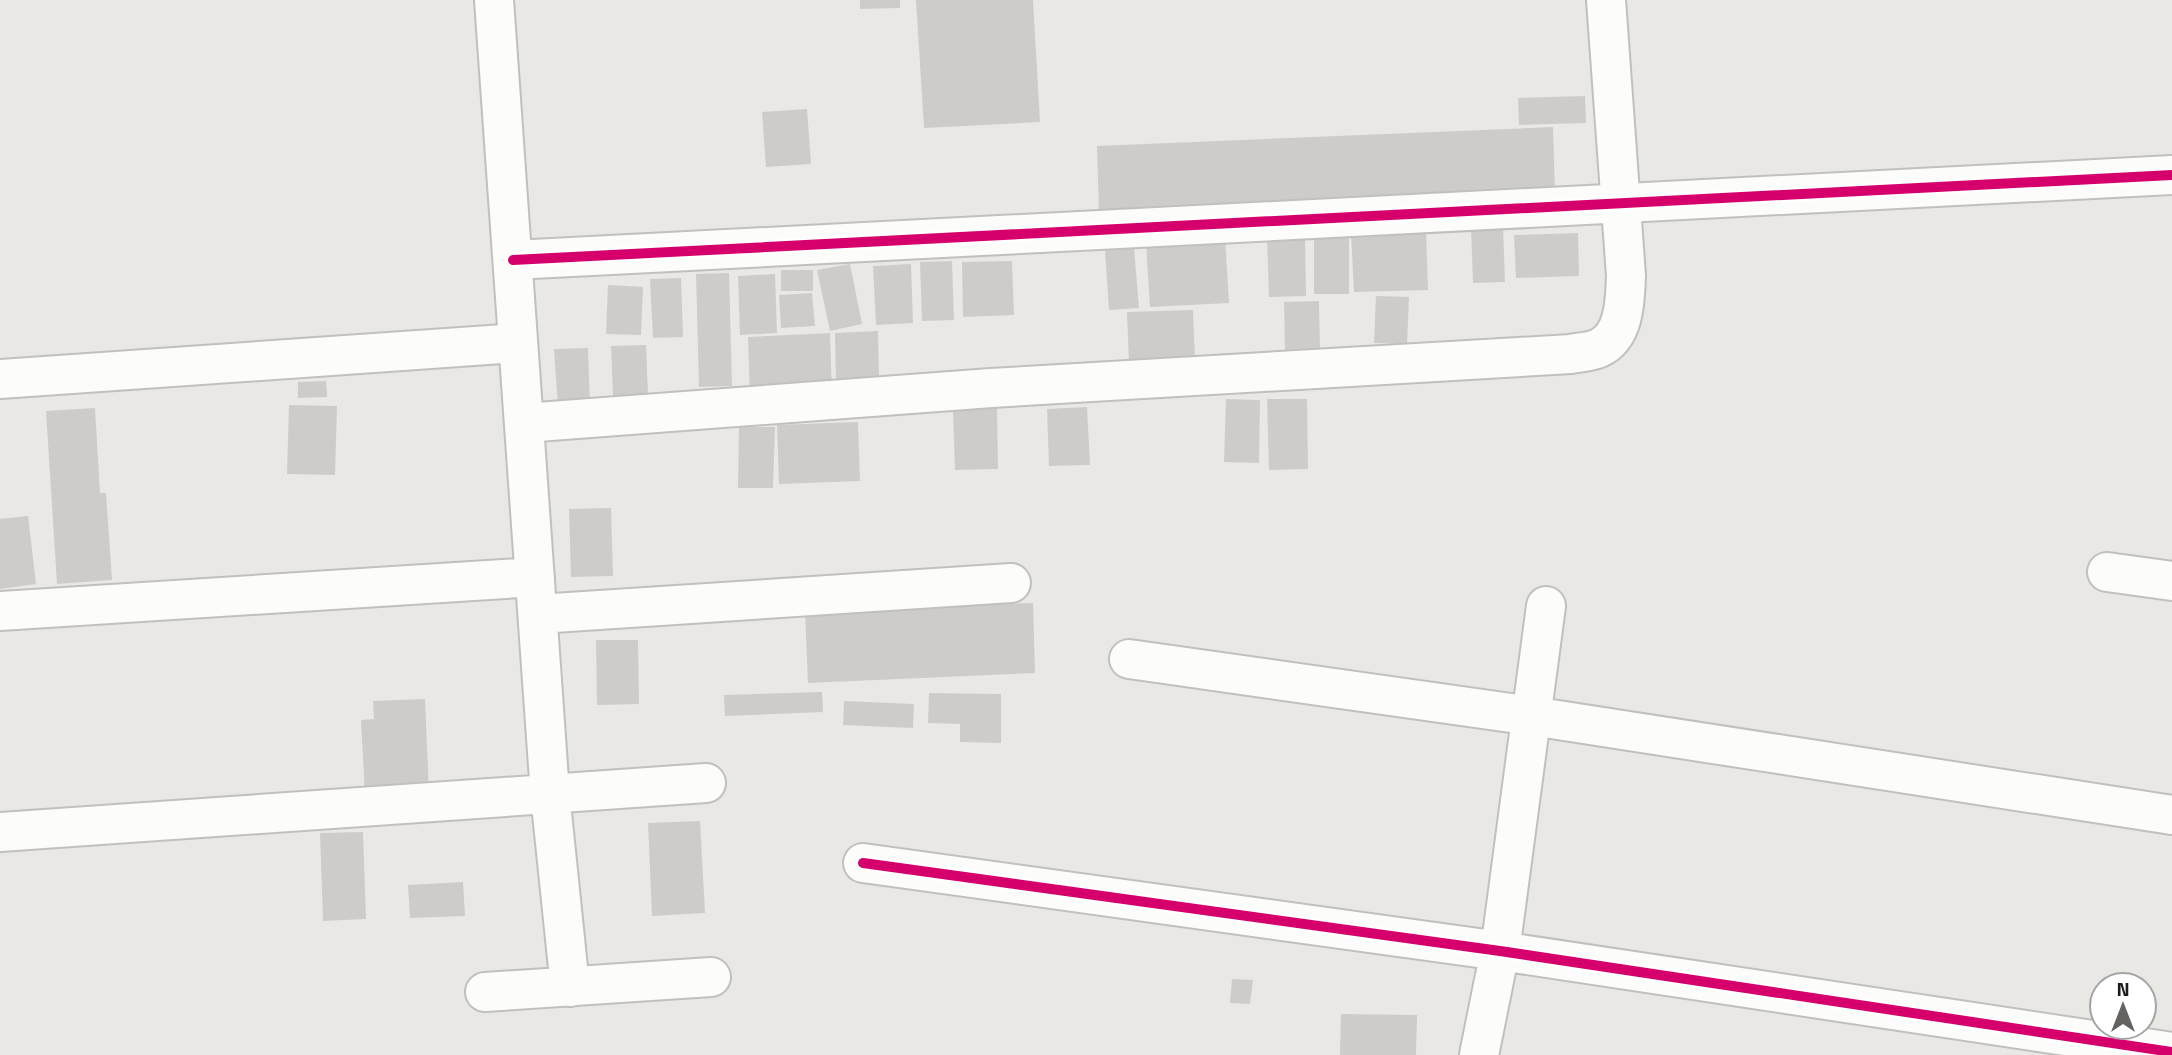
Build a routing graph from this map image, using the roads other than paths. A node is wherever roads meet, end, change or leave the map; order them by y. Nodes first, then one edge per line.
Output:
1 (495, 0) edge
2 (1606, 0) edge
3 (2172, 175) edge
4 (1620, 204) junction
5 (513, 260) junction
6 (518, 343) junction
7 (0, 379) edge
8 (524, 423) junction
9 (2107, 572) dead end
10 (535, 577) junction
11 (2172, 581) edge
12 (1011, 583) dead end
13 (1546, 606) dead end
14 (0, 611) edge
15 (538, 614) junction
16 (1129, 659) dead end
17 (1532, 716) junction
18 (706, 783) dead end
19 (550, 794) junction
20 (2172, 815) edge
21 (0, 832) edge
22 (863, 863) dead end
23 (1500, 951) junction
24 (711, 977) dead end
25 (570, 987) junction
26 (485, 992) dead end
27 (2172, 1052) edge
28 (1479, 1055) edge

1 - 5 street
2 - 4 street
3 - 4 street
4 - 5 street
4 - 8 street
5 - 6 street
6 - 7 street
6 - 8 street
8 - 10 street
9 - 11 street
10 - 14 street
10 - 15 street
12 - 15 street
13 - 17 street
15 - 19 street
16 - 17 street
17 - 20 street
17 - 23 street
18 - 19 street
19 - 21 street
19 - 25 street
22 - 23 street
23 - 27 street
23 - 28 street
24 - 25 street
25 - 26 street

